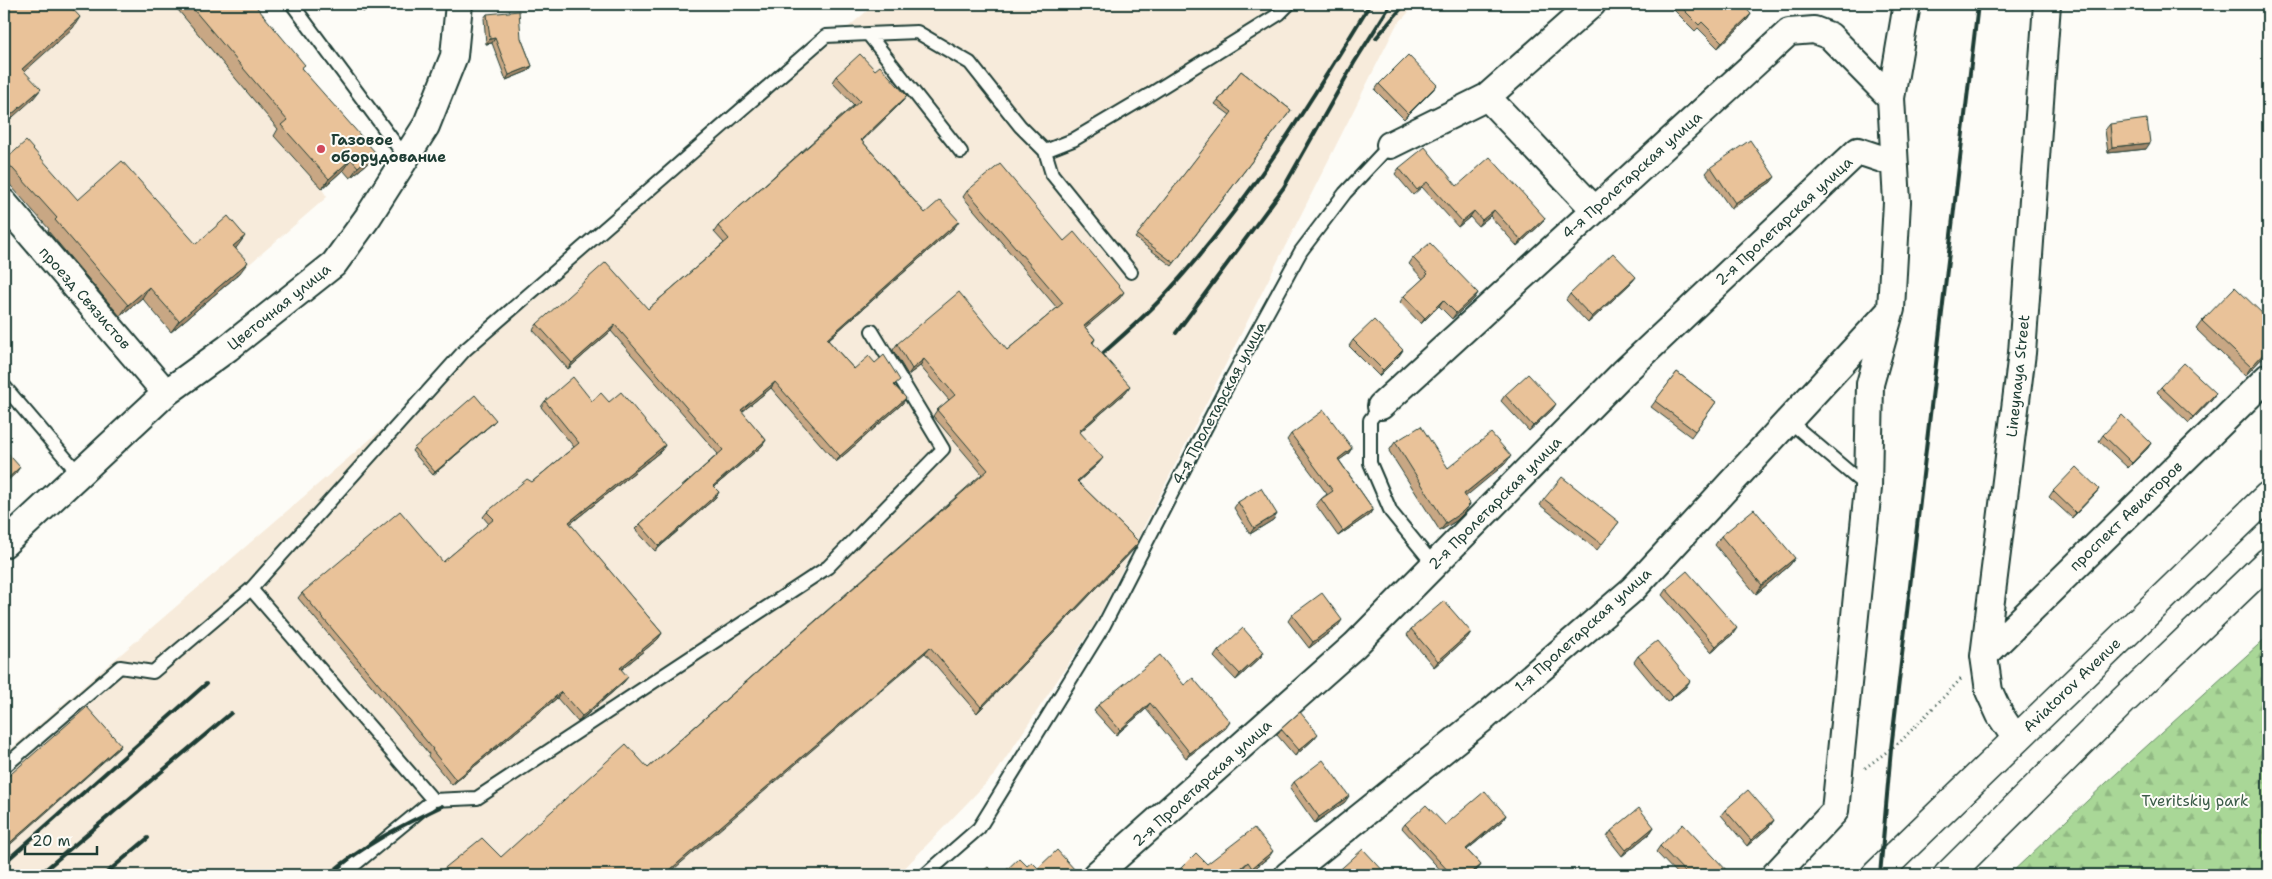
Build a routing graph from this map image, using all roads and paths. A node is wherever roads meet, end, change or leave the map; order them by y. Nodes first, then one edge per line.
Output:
1 (292, 4) edge
2 (459, 4) edge
3 (1289, 4) edge
4 (1592, 4) edge
5 (1907, 4) edge
6 (2047, 4) edge
7 (868, 34) junction
8 (1487, 97) junction
9 (1891, 98) junction
10 (1390, 145) joint
11 (1045, 151) junction
12 (961, 152) dead end
13 (406, 158) junction
14 (1894, 163) junction
15 (4, 203) edge
16 (1594, 209) junction
17 (1132, 272) dead end
18 (1891, 309) junction
19 (872, 330) dead end
20 (2268, 377) edge
21 (5, 390) edge
22 (166, 393) junction
23 (1381, 406) joint
24 (1788, 420) junction
25 (79, 474) junction
26 (1868, 488) junction
27 (2268, 496) edge
28 (4, 544) edge
29 (2268, 562) edge
30 (1434, 565) junction
31 (251, 589) junction
32 (1984, 656) junction
33 (2016, 739) junction
34 (4, 767) edge
35 (1837, 799) junction
36 (433, 800) junction
37 (342, 875) edge
38 (925, 875) edge
39 (1096, 875) edge
40 (1288, 875) edge
41 (1775, 875) edge
42 (1876, 875) edge
43 (1948, 875) edge

1 - 13 lane
2 - 13 street, Цветочная улица
3 - 11 lane
4 - 8 street, 4-я Пролетарская улица
5 - 9 street
6 - 32 street, Lineynaya Street
7 - 11 lane
7 - 12 lane
7 - 31 lane
8 - 10 street, 4-я Пролетарская улица
8 - 16 street
9 - 14 street
9 - 16 street, 4-я Пролетарская улица
10 - 38 lane, 4-я Пролетарская улица
11 - 17 lane
13 - 22 street, Цветочная улица
14 - 18 street
14 - 30 street, 2-я Пролетарская улица
15 - 22 street, проезд Связистов
16 - 23 street, 4-я Пролетарская улица
18 - 24 street, 1-я Пролетарская улица
18 - 26 street
19 - 36 lane
20 - 32 street, проспект Авиаторов
21 - 25 lane
22 - 25 street, Цветочная улица
23 - 30 lane
24 - 26 lane
24 - 40 street, 1-я Пролетарская улица
25 - 28 street, Цветочная улица
26 - 35 street
27 - 33 main road, Aviatorov Avenue
29 - 43 main road
30 - 39 street, 2-я Пролетарская улица
31 - 34 lane
31 - 36 lane
32 - 33 street, Lineynaya Street
32 - 35 path
33 - 42 main road, Aviatorov Avenue
35 - 41 street
36 - 37 lane

